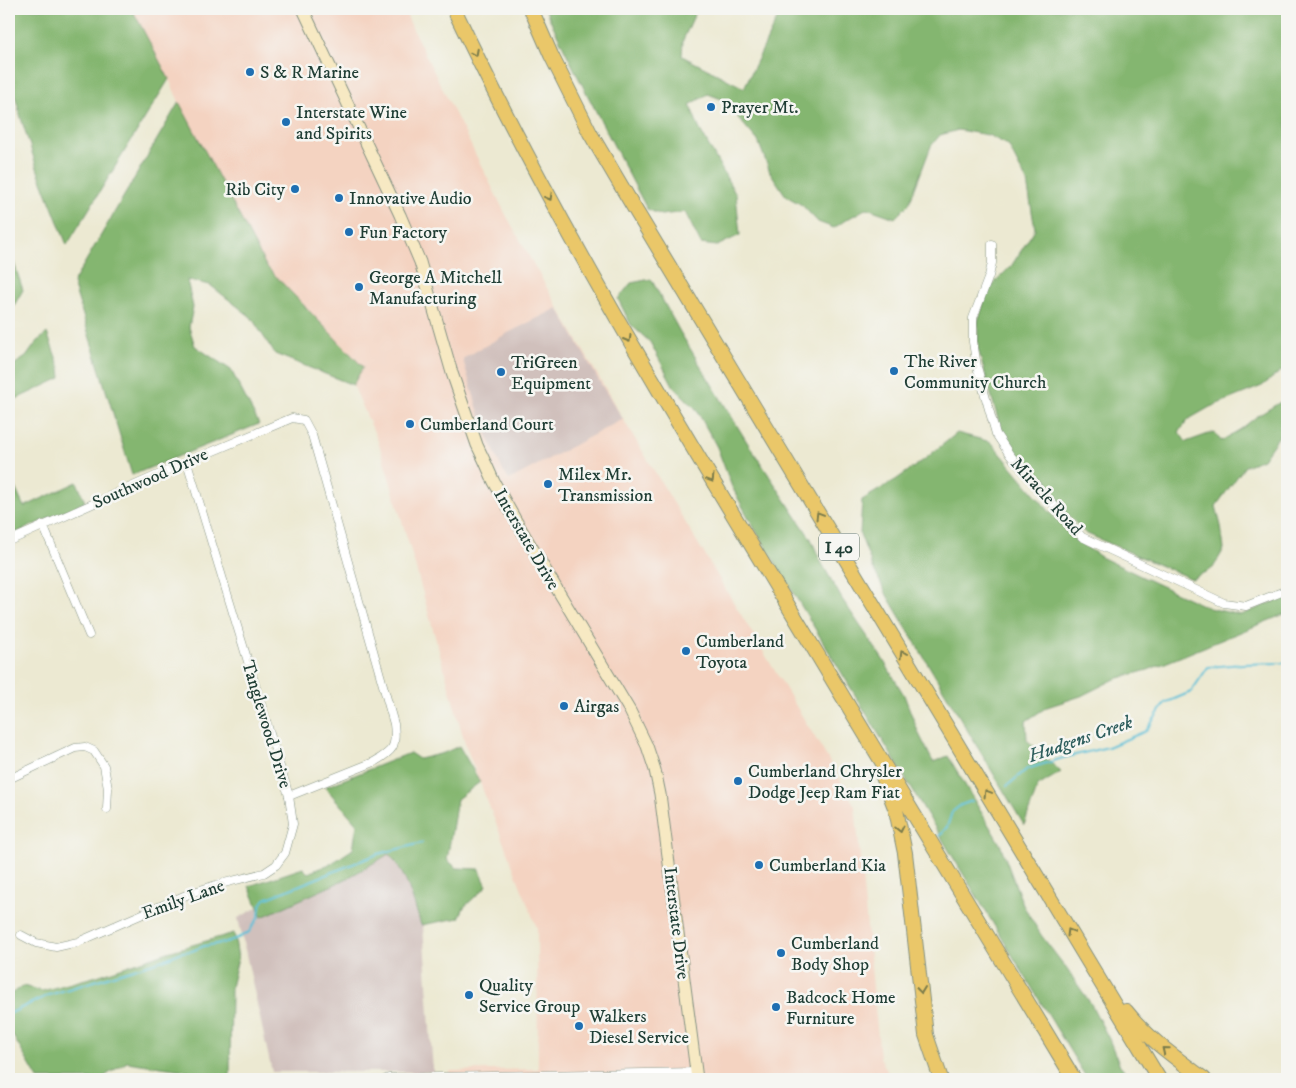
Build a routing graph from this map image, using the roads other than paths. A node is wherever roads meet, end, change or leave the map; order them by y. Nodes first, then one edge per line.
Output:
1 (304, 9) edge
2 (454, 9) edge
3 (531, 9) edge
4 (992, 244) dead end
5 (292, 418) joint
6 (186, 462) junction
7 (43, 525) junction
8 (9, 540) edge
9 (1287, 590) edge
10 (89, 635) dead end
11 (865, 734) junction
12 (9, 779) edge
13 (289, 796) junction
14 (107, 809) dead end
15 (21, 935) dead end
16 (1087, 961) junction
17 (696, 1076) edge
18 (386, 1079) edge
19 (940, 1079) edge
20 (1074, 1079) edge
21 (1159, 1079) edge
22 (1204, 1079) edge

1 - 17 main road, Interstate Drive
2 -> 11 highway
16 -> 3 highway, I 40
4 - 9 street, Miracle Road
5 - 6 street, Southwood Drive
5 - 13 street, Tanglewood Drive
6 - 7 street, Southwood Drive
6 - 13 street, Tanglewood Drive
7 - 8 street, Southwood Drive
7 - 10 street
11 -> 19 highway
11 - 20 highway
12 - 14 street
13 - 15 street, Emily Lane
16 - 21 highway, I 40
22 -> 16 highway
17 - 18 street

